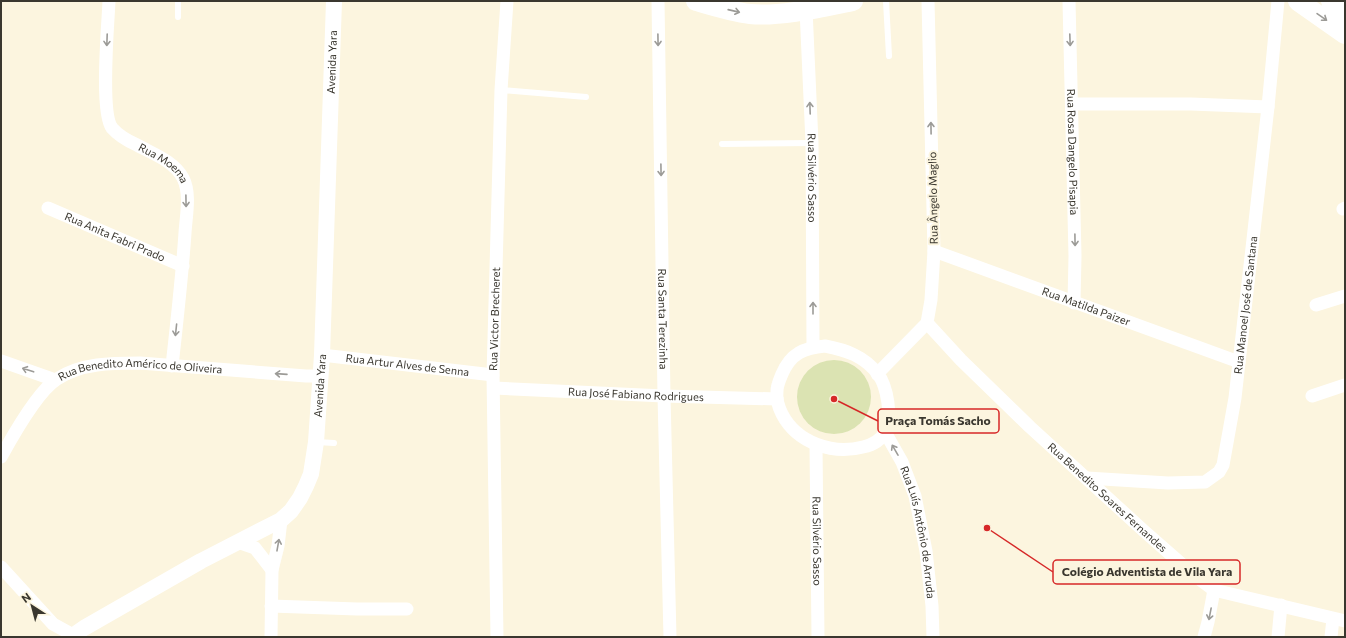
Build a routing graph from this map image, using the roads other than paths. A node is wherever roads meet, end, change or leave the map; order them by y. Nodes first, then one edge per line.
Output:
1 (108, 1) edge
2 (178, 1) edge
3 (334, 1) edge
4 (507, 1) edge
5 (658, 1) edge
6 (696, 1) edge
7 (853, 1) edge
8 (886, 1) edge
9 (928, 1) edge
10 (1069, 1) edge
11 (1278, 1) edge
12 (1298, 1) edge
13 (1331, 1) edge
14 (806, 9) junction
15 (1345, 10) edge
16 (178, 17) dead end
17 (1345, 34) edge
18 (889, 56) dead end
19 (501, 90) junction
20 (586, 97) dead end
21 (1072, 104) junction
22 (1268, 107) junction
23 (812, 143) junction
24 (722, 144) dead end
25 (48, 208) dead end
26 (934, 251) junction
27 (183, 266) junction
28 (1345, 296) edge
29 (1074, 303) junction
30 (1316, 305) dead end
31 (927, 323) junction
32 (813, 347) junction
33 (322, 355) junction
34 (1, 361) edge
35 (1239, 362) junction
36 (172, 366) junction
37 (877, 374) junction
38 (320, 376) junction
39 (55, 380) junction
40 (493, 381) junction
41 (1345, 385) edge
42 (664, 396) junction
43 (1312, 396) dead end
44 (777, 399) junction
45 (885, 432) junction
46 (316, 442) junction
47 (334, 443) dead end
48 (816, 445) junction
49 (1, 457) edge
50 (1087, 478) junction
51 (281, 520) junction
52 (238, 542) junction
53 (1, 567) edge
54 (272, 570) junction
55 (1214, 590) junction
56 (1281, 605) junction
57 (271, 606) junction
58 (407, 609) dead end
59 (1339, 620) edge
60 (54, 631) edge
61 (72, 636) edge
62 (271, 637) edge
63 (497, 637) edge
64 (670, 637) edge
65 (818, 637) edge
66 (933, 637) edge
67 (1204, 637) edge
68 (1278, 637) edge
69 (1331, 637) edge

1 -> 27 street, Rua Moema
2 - 16 lane
3 - 33 street, Avenida Yara
4 - 19 street, Rua Victor Brecheret
5 -> 42 street, Rua Santa Terezinha
6 -> 14 main road
7 - 14 main road
8 - 18 lane
26 -> 9 street, Rua Ângelo Maglio
10 -> 21 street, Rua Rosa Dangelo Pisapia
11 - 22 street, Rua Manoel José de Santana
12 -> 17 main road
13 - 15 main road
23 -> 14 street, Rua Silvério Sasso
19 - 20 lane
19 - 40 street, Rua Victor Brecheret
21 - 22 street
21 -> 29 street, Rua Rosa Dangelo Pisapia
22 - 35 street, Rua Manoel José de Santana
23 - 24 lane
32 -> 23 street, Rua Silvério Sasso
25 - 27 street, Rua Anita Fabri Prado
26 - 29 street, Rua Matilda Paizer
26 - 31 street, Rua Ângelo Maglio
27 -> 36 street, Rua Moema
28 - 30 street
29 - 35 street, Rua Matilda Paizer
31 - 37 street
31 - 50 street, Rua Benedito Soares Fernandes
32 - 37 street
32 - 44 street
33 - 38 street, Avenida Yara
33 - 40 street, Rua Artur Alves de Senna
39 -> 34 street
35 - 50 street, Rua Manoel José de Santana
38 -> 36 street, Rua Benedito Américo de Oliveira
36 - 39 street, Rua Benedito Américo de Oliveira
37 - 45 street
38 - 46 street, Avenida Yara
39 - 49 street, Rua Benedito Américo de Oliveira
40 - 42 street, Rua José Fabiano Rodrigues
40 - 63 street, Rua Victor Brecheret
41 - 43 street
42 - 44 street, Rua José Fabiano Rodrigues
42 - 64 street, Rua Santa Terezinha
44 - 48 street
45 - 48 street
66 -> 45 street, Rua Luís Antônio de Arruda
46 - 47 lane
46 - 51 street, Avenida Yara
48 - 65 street, Rua Silvério Sasso
50 - 55 street, Rua Benedito Soares Fernandes
51 - 52 street, Avenida Yara
54 -> 51 street
52 - 54 street
52 - 61 street, Avenida Yara
53 - 60 street
54 - 57 street
55 - 56 street, Rua Benedito Soares Fernandes
55 -> 67 street
56 - 59 street, Rua Benedito Soares Fernandes
56 - 68 street
57 - 58 street
57 - 62 street
59 - 69 street
60 - 61 street

